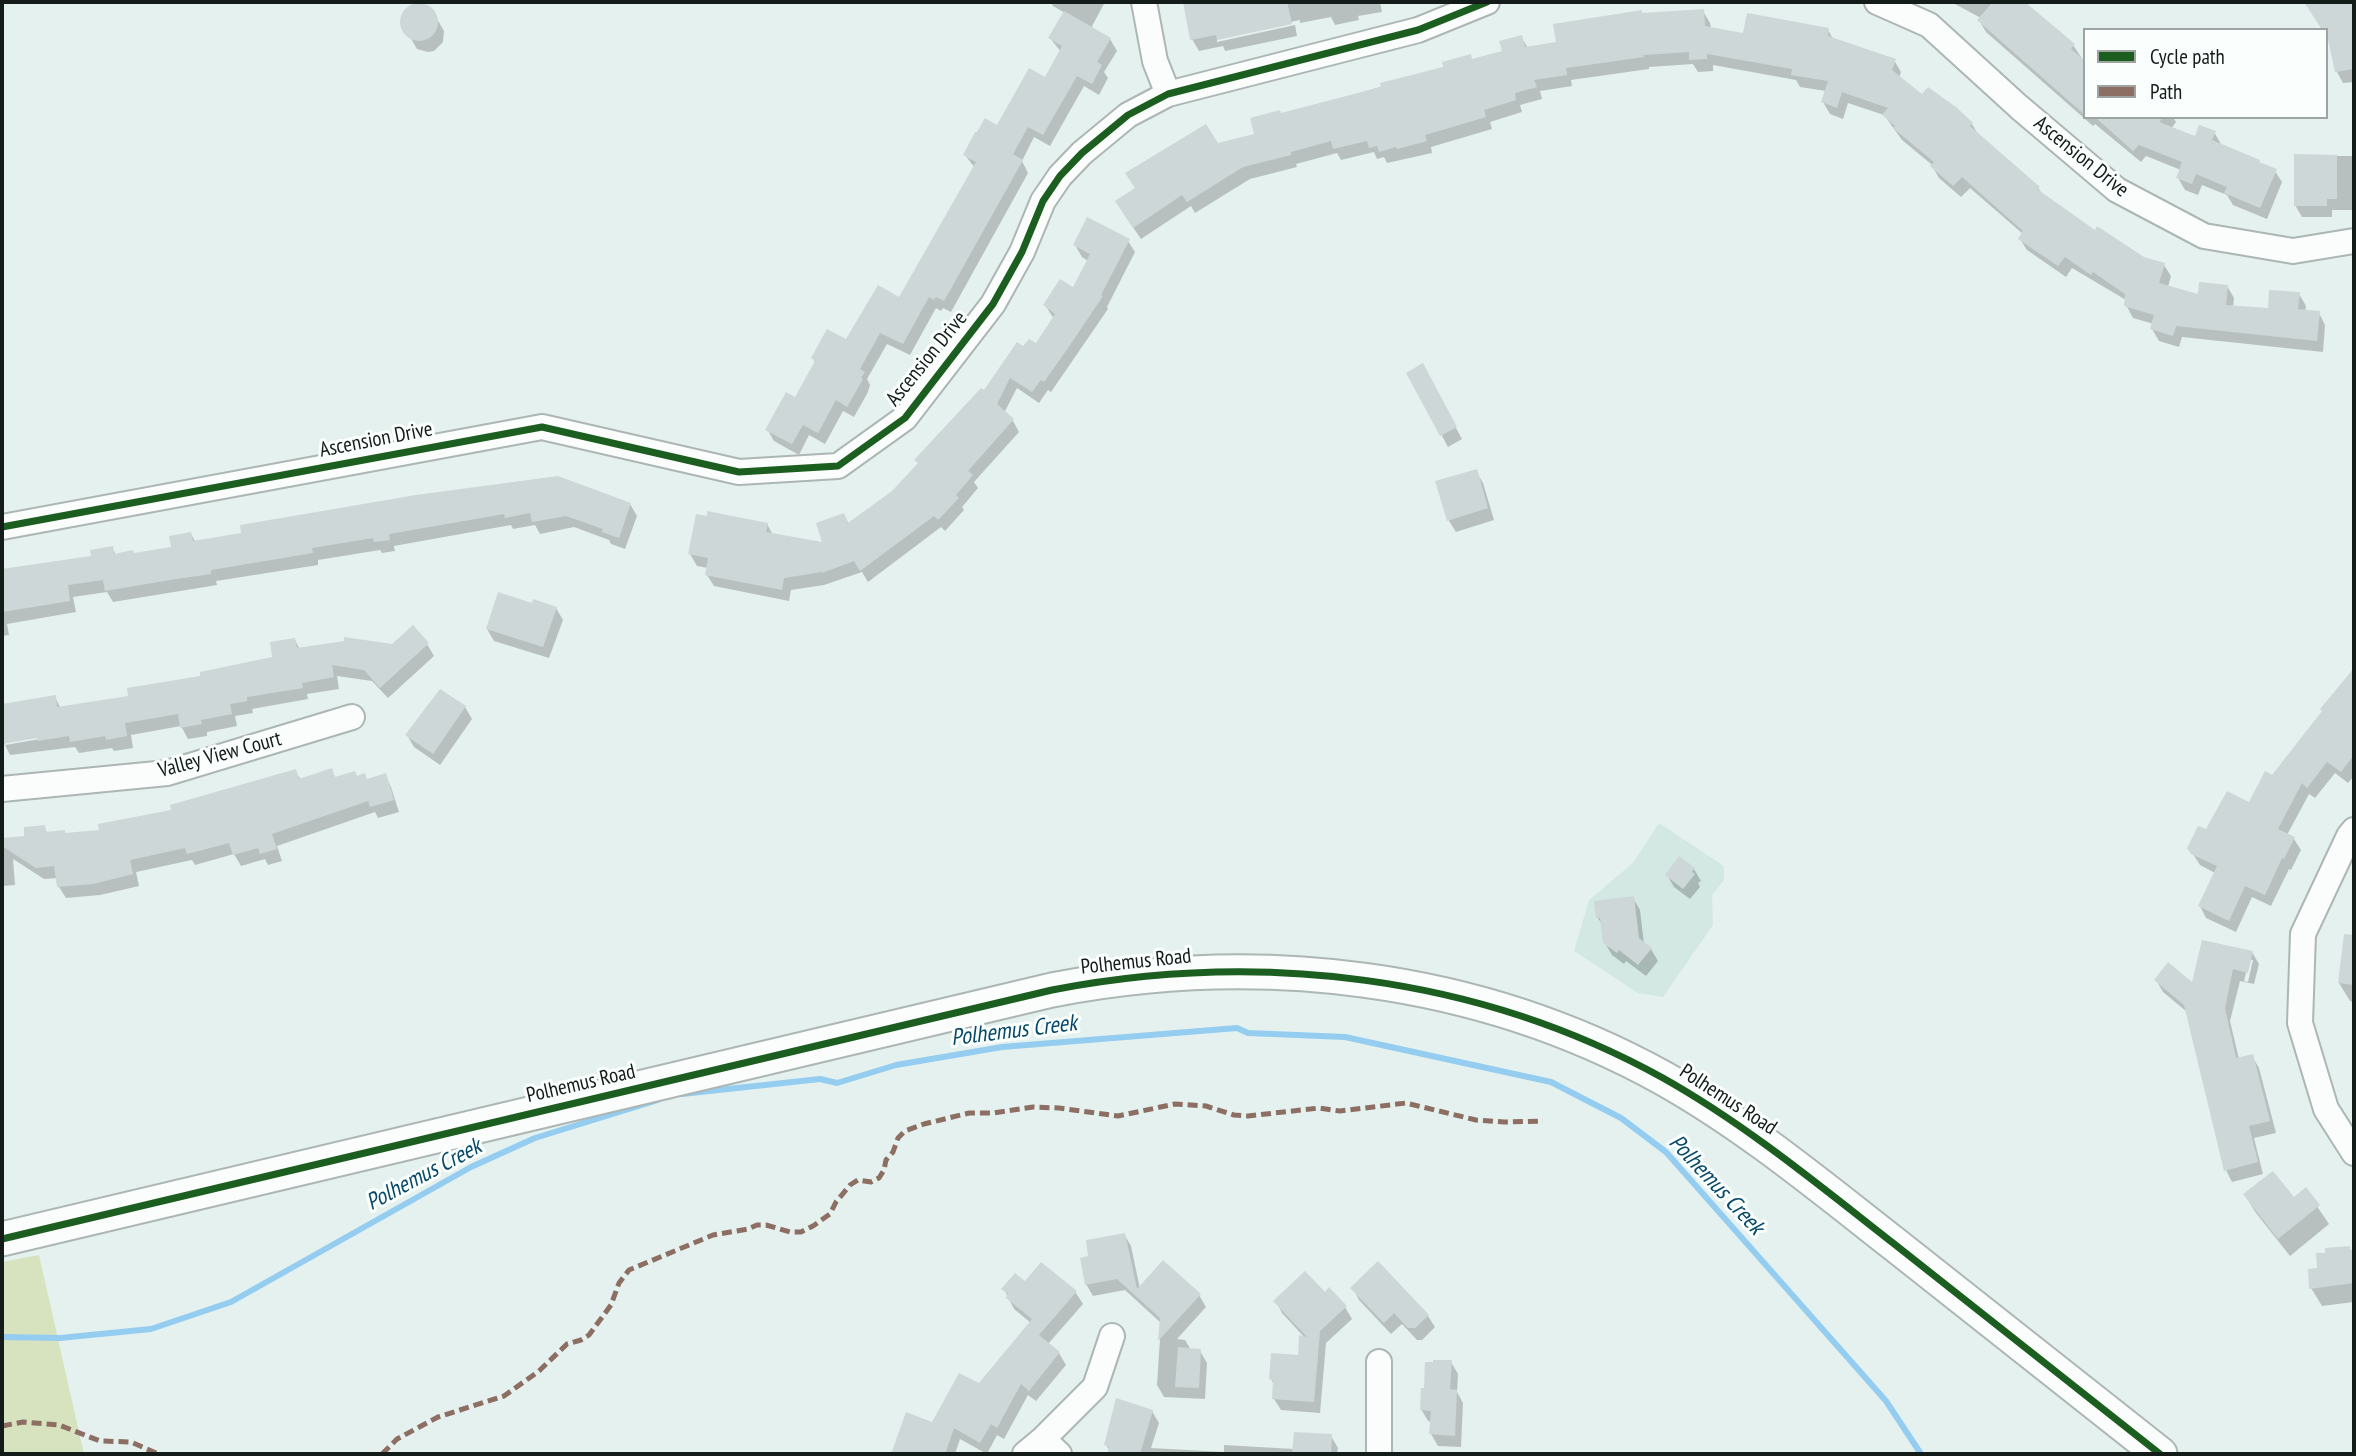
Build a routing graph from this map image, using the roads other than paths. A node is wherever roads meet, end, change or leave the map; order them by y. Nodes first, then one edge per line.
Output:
1 (1144, 2) edge
2 (1487, 2) edge
3 (1877, 2) edge
4 (1168, 94) junction
5 (2354, 242) edge
6 (2, 527) edge
7 (352, 717) dead end
8 (2, 789) edge
9 (2354, 831) edge
10 (2354, 1153) edge
11 (2, 1238) edge
12 (1112, 1336) dead end
13 (1379, 1362) dead end
14 (1042, 1449) edge
15 (1379, 1454) edge
16 (2160, 1454) edge

1 - 4 street
2 - 4 street, Ascension Drive
3 - 5 street, Ascension Drive
4 - 6 street, Ascension Drive
7 - 8 street, Valley View Court
9 - 10 street
11 - 16 main road, Polhemus Road
12 - 14 street
13 - 15 street

